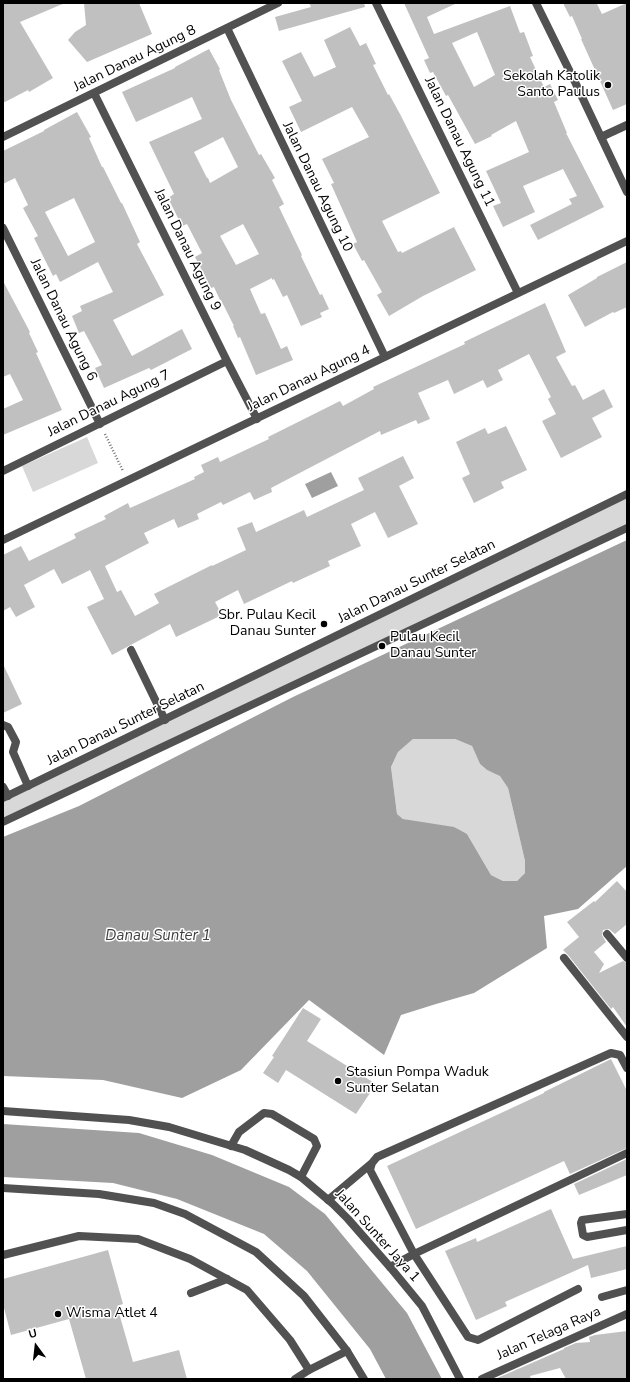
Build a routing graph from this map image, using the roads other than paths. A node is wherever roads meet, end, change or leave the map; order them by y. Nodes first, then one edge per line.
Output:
1 (278, 3) edge
2 (376, 3) edge
3 (536, 3) edge
4 (226, 28) junction
5 (94, 93) junction
6 (627, 125) edge
7 (601, 137) junction
8 (3, 138) edge
9 (627, 192) edge
10 (3, 228) edge
11 (627, 241) edge
12 (518, 293) junction
13 (385, 357) junction
14 (227, 361) junction
15 (257, 419) junction
16 (100, 424) junction
17 (3, 471) edge
18 (627, 494) edge
19 (627, 528) edge
20 (3, 540) edge
21 (131, 650) dead end
22 (165, 720) junction
23 (3, 725) edge
24 (28, 786) junction
25 (3, 787) edge
26 (5, 797) edge
27 (3, 822) edge
28 (607, 934) dead end
29 (564, 958) dead end
30 (627, 958) edge
31 (627, 1037) edge
32 (627, 1068) edge
33 (3, 1111) edge
34 (231, 1146) junction
35 (627, 1153) edge
36 (372, 1163) junction
37 (301, 1177) junction
38 (3, 1188) edge
39 (328, 1200) junction
40 (627, 1214) edge
41 (627, 1230) edge
42 (414, 1254) junction
43 (3, 1255) edge
44 (390, 1267) junction
45 (227, 1279) junction
46 (578, 1289) dead end
47 (627, 1290) edge
48 (191, 1293) dead end
49 (602, 1296) dead end
50 (627, 1314) edge
51 (347, 1352) junction
52 (309, 1370) junction
53 (295, 1379) edge
54 (364, 1379) edge
55 (460, 1379) edge
56 (482, 1379) edge

1 - 4 street, Jalan Danau Agung 8
2 - 12 street, Jalan Danau Agung 11
3 - 7 street
4 - 5 street, Jalan Danau Agung 8
4 - 13 street, Jalan Danau Agung 10
5 - 8 street, Jalan Danau Agung 8
5 - 14 street, Jalan Danau Agung 9
6 - 7 street
7 - 9 street
10 - 16 street, Jalan Danau Agung 6
11 - 12 street, Jalan Danau Agung 4
12 - 13 street, Jalan Danau Agung 4
13 - 15 street, Jalan Danau Agung 4
14 - 15 street, Jalan Danau Agung 9
14 - 16 street, Jalan Danau Agung 7
15 - 20 street, Jalan Danau Agung 4
16 - 17 street, Jalan Danau Agung 7
18 - 22 street, Jalan Danau Sunter Selatan
19 - 27 street
21 - 22 street
22 - 24 street, Jalan Danau Sunter Selatan
23 - 24 street
24 - 26 street, Jalan Danau Sunter Selatan
25 - 26 street
28 - 30 street
29 - 31 street
32 - 36 street
33 - 34 street, Jalan Sunter Jaya 1
34 - 37 street, Jalan Sunter Jaya 1
34 - 37 street
35 - 42 street
36 - 39 street
36 - 42 street
37 - 39 street, Jalan Sunter Jaya 1
38 - 51 street
39 - 44 street, Jalan Sunter Jaya 1
40 - 41 street
42 - 44 street
42 - 46 street
43 - 45 street
44 - 55 street, Jalan Sunter Jaya 1
45 - 48 street
45 - 52 street
47 - 49 street
50 - 56 street, Jalan Telaga Raya
51 - 52 street
51 - 54 street
52 - 53 street

